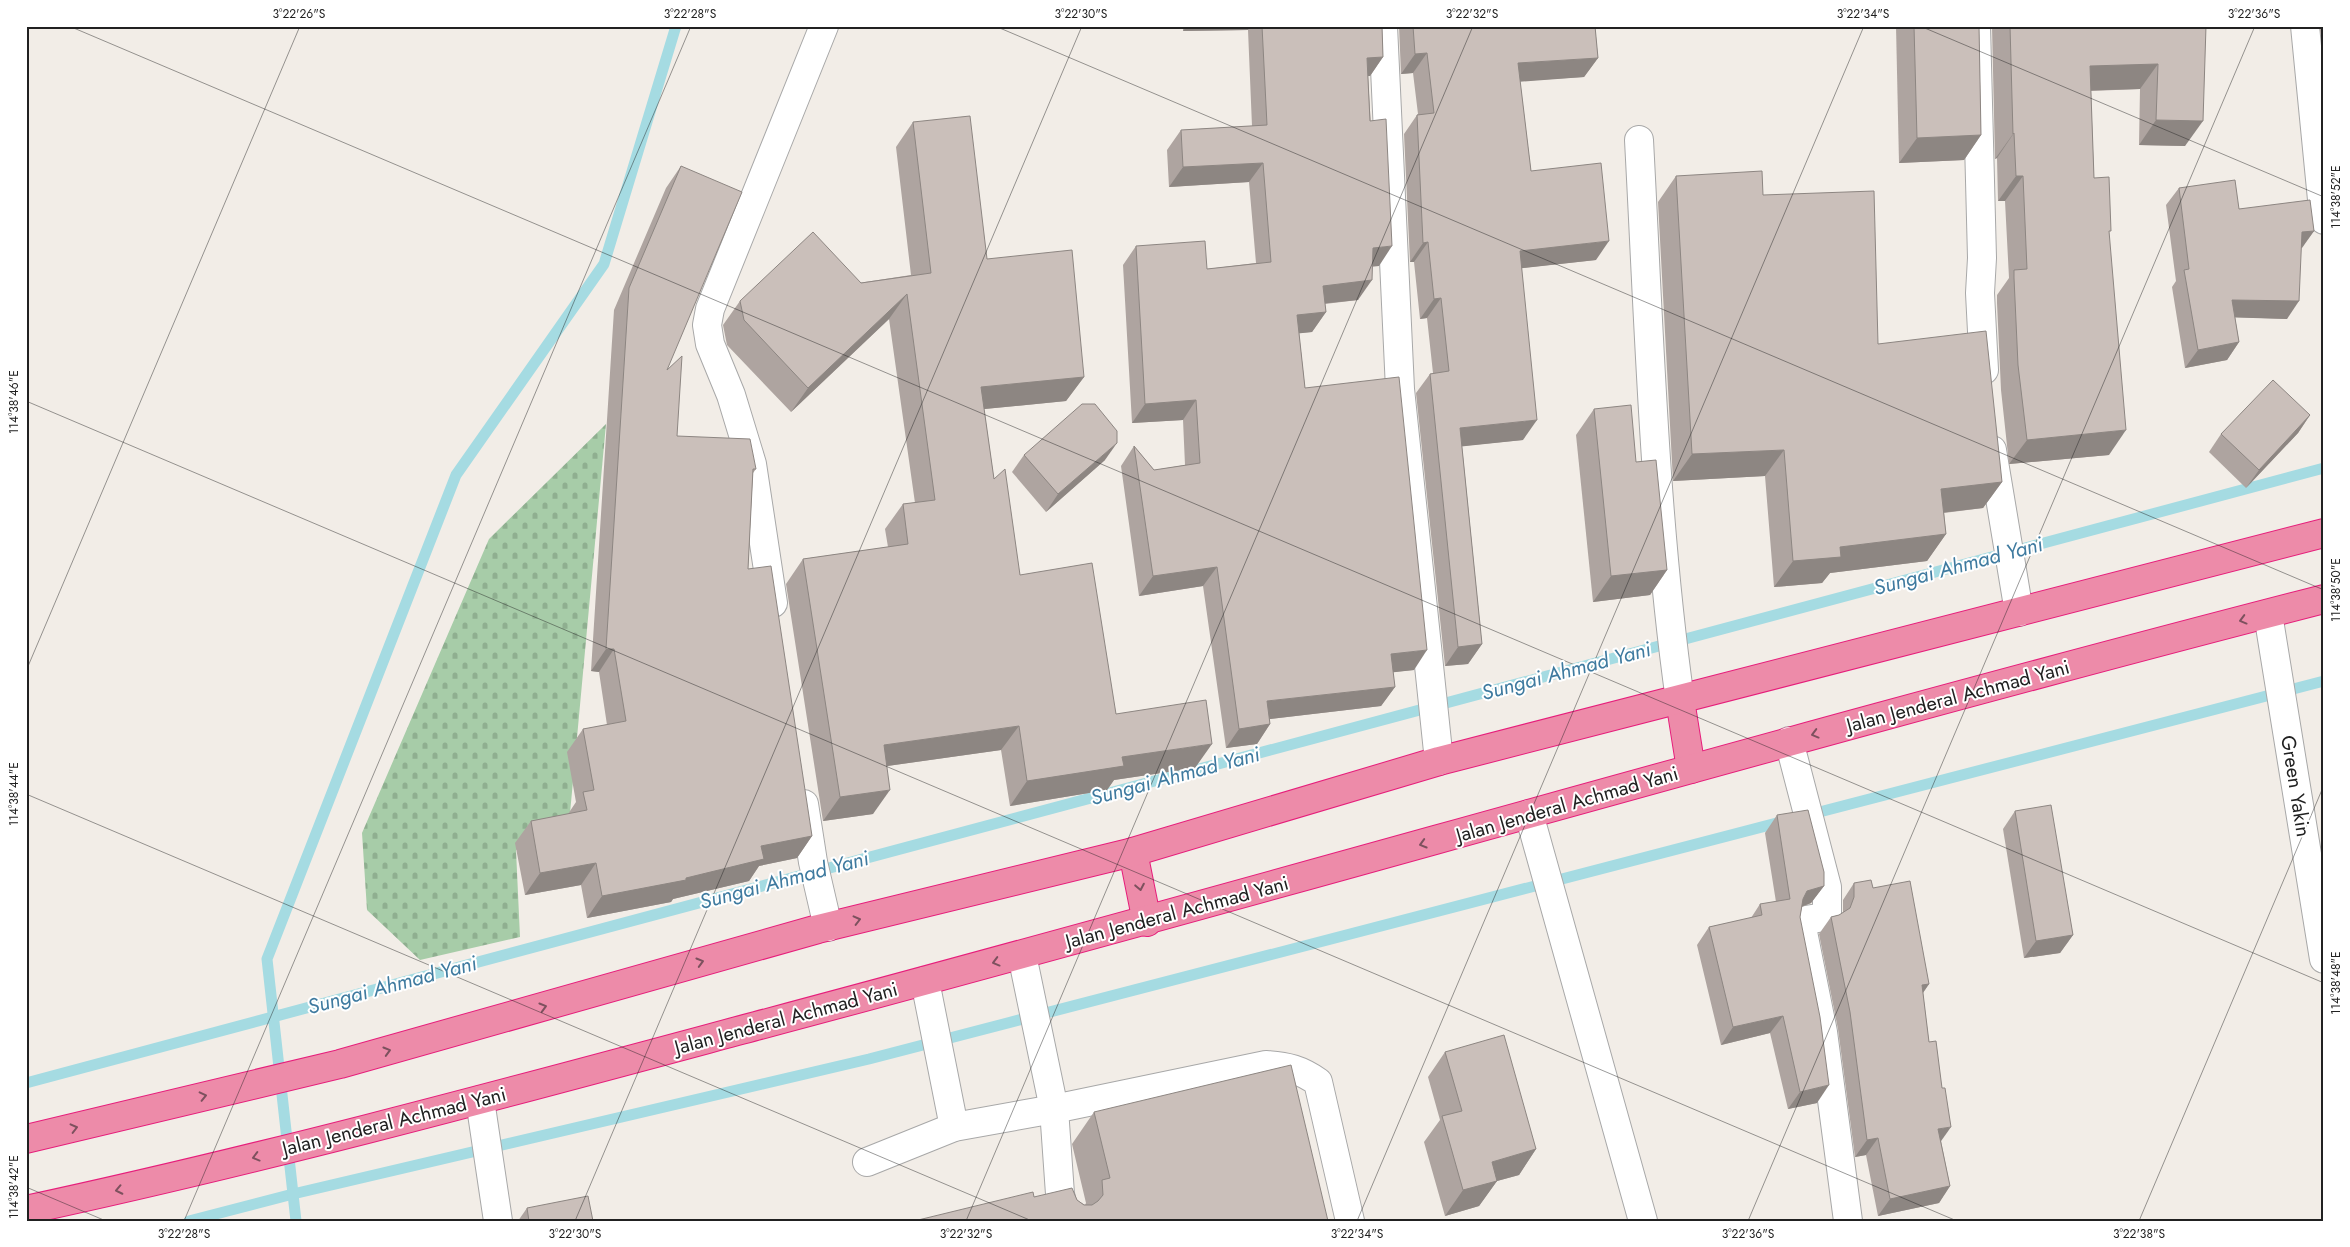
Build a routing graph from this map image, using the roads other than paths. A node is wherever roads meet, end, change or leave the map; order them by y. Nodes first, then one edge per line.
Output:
1 (824, 26) edge
2 (1383, 26) edge
3 (1976, 26) edge
4 (2305, 26) edge
5 (1639, 140) dead end
6 (2324, 220) edge
7 (1986, 395) edge
8 (1987, 423) edge
9 (2324, 533) edge
10 (2324, 599) edge
11 (2019, 612) junction
12 (2268, 614) junction
13 (777, 629) edge
14 (1680, 700) junction
15 (1789, 741) junction
16 (1439, 761) junction
17 (1691, 769) junction
18 (801, 784) edge
19 (1529, 814) junction
20 (1133, 852) junction
21 (1147, 922) junction
22 (828, 927) junction
23 (1022, 955) junction
24 (2324, 959) edge
25 (925, 981) junction
26 (480, 1100) junction
27 (1054, 1109) junction
28 (954, 1128) junction
29 (26, 1139) edge
30 (867, 1162) dead end
31 (26, 1210) edge
32 (498, 1221) edge
33 (1066, 1221) edge
34 (1350, 1221) edge
35 (1643, 1221) edge
36 (1848, 1221) edge

1 - 13 street
2 - 16 street
3 - 7 street
4 - 6 street
5 - 14 street
8 - 11 street
9 - 11 highway
10 - 12 highway, Jalan Jenderal Achmad Yani
11 - 14 highway
12 -> 15 highway, Jalan Jenderal Achmad Yani
12 - 24 street, Green Yakin
14 - 16 highway
14 - 17 highway
15 - 17 highway, Jalan Jenderal Achmad Yani
15 - 36 street
16 - 20 highway
17 - 19 highway, Jalan Jenderal Achmad Yani
18 - 22 street
19 -> 21 highway, Jalan Jenderal Achmad Yani
19 - 35 street
20 -> 21 highway
22 -> 20 highway
21 - 23 highway, Jalan Jenderal Achmad Yani
29 -> 22 highway
23 -> 25 highway, Jalan Jenderal Achmad Yani
23 - 27 street
25 - 26 highway, Jalan Jenderal Achmad Yani
25 - 28 street
26 -> 31 highway, Jalan Jenderal Achmad Yani
26 - 32 street
27 - 28 street
27 - 33 street
27 - 34 street
28 - 30 street

